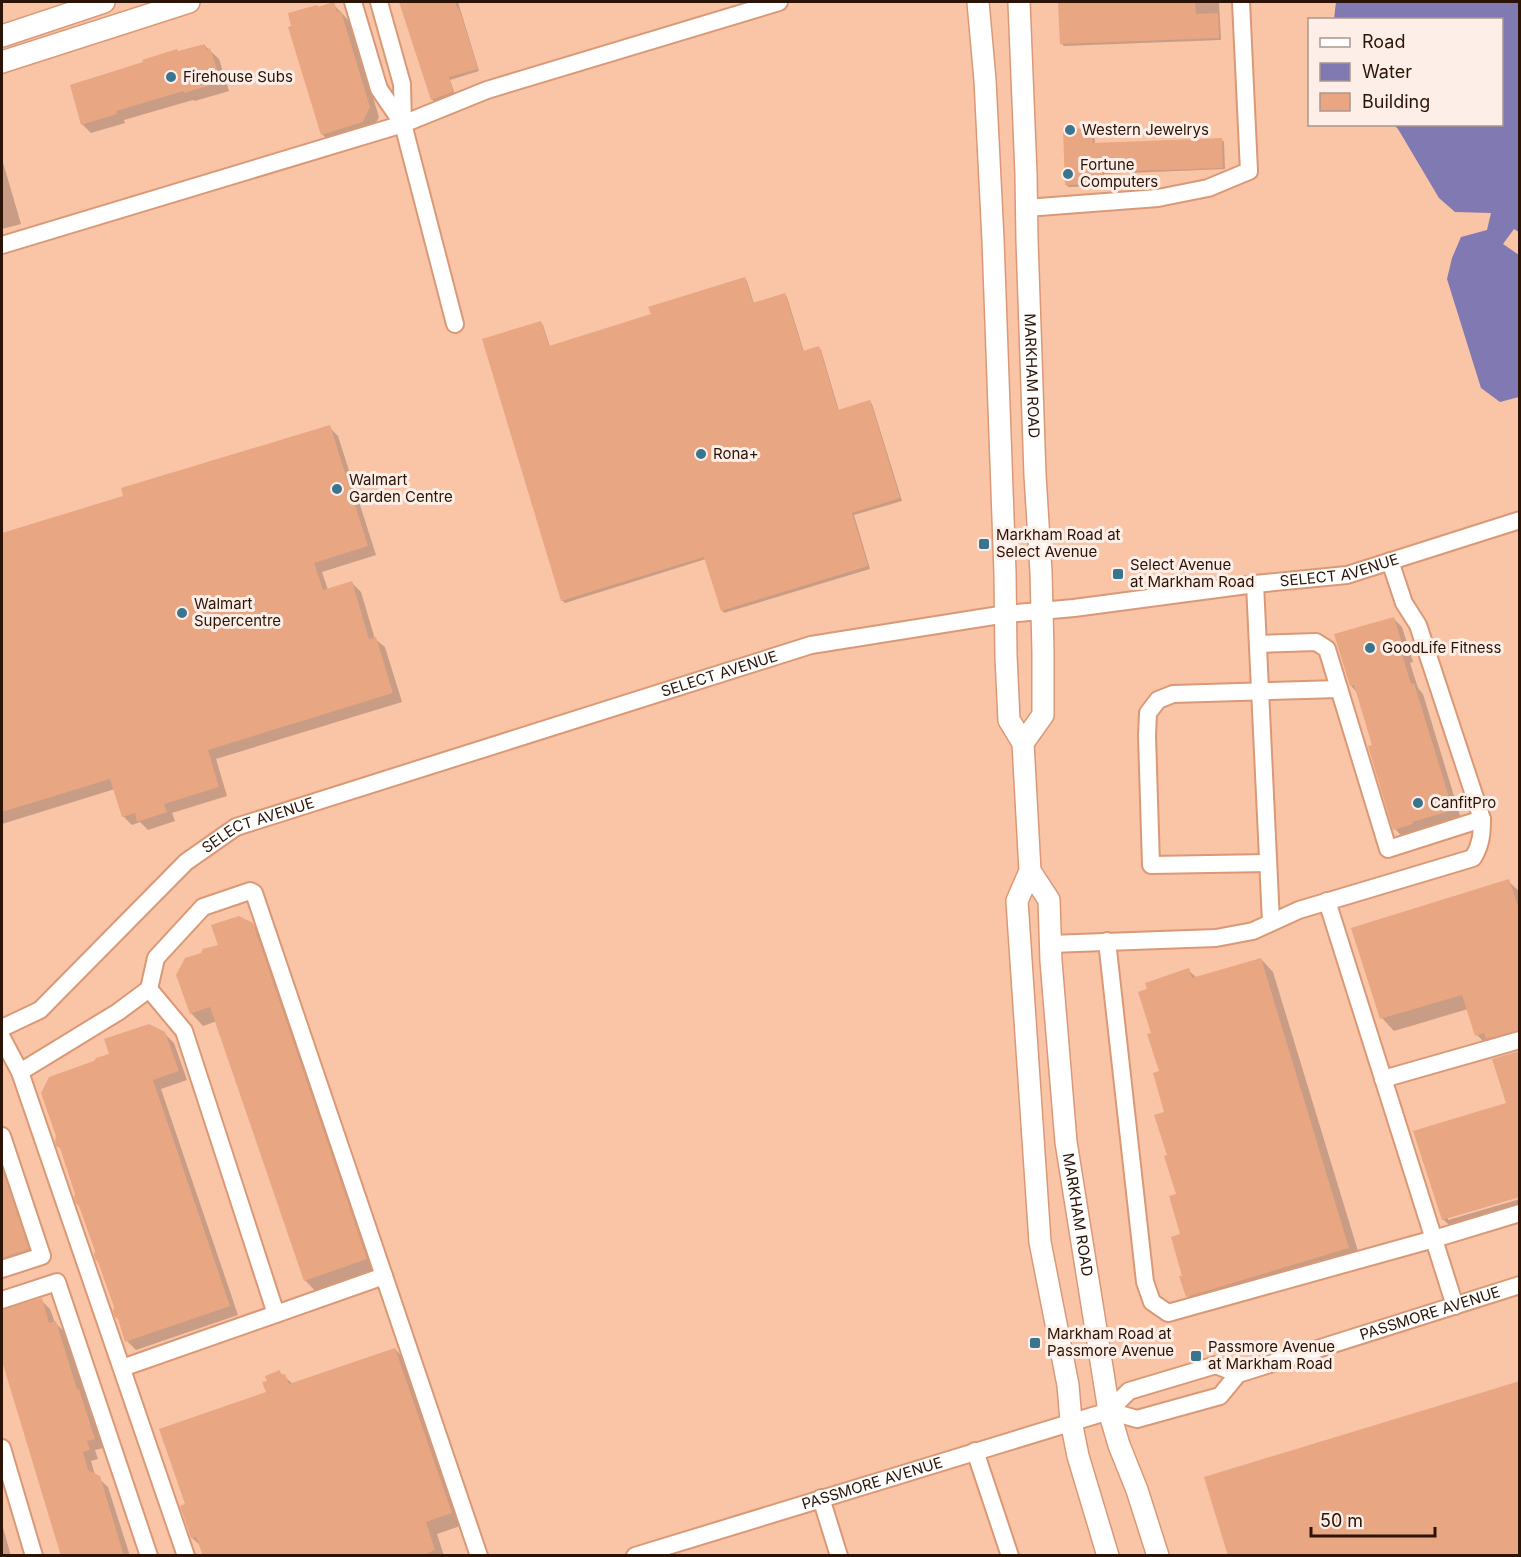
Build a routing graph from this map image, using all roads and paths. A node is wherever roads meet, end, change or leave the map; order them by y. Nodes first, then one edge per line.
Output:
1 (104, 2) edge
2 (189, 2) edge
3 (353, 2) edge
4 (379, 2) edge
5 (779, 2) edge
6 (978, 2) edge
7 (1019, 2) edge
8 (1241, 2) edge
9 (2, 36) edge
10 (2, 62) edge
11 (404, 124) junction
12 (1026, 208) junction
13 (2, 245) edge
14 (455, 324) dead end
15 (1520, 520) edge
16 (1390, 561) junction
17 (1255, 584) junction
18 (1042, 610) junction
19 (1006, 614) junction
20 (1258, 644) junction
21 (1339, 689) junction
22 (1260, 691) junction
23 (1023, 743) junction
24 (1482, 819) junction
25 (1268, 862) junction
26 (1030, 871) junction
27 (1327, 902) junction
28 (1271, 922) junction
29 (1107, 941) junction
30 (1050, 944) junction
31 (148, 989) junction
32 (2, 1028) edge
33 (2, 1038) edge
34 (1520, 1040) edge
35 (20, 1072) junction
36 (1383, 1079) junction
37 (2, 1136) edge
38 (1520, 1213) edge
39 (1434, 1239) junction
40 (2, 1269) edge
41 (384, 1276) junction
42 (1520, 1285) edge
43 (2, 1300) edge
44 (1455, 1306) junction
45 (276, 1314) junction
46 (122, 1368) junction
47 (1238, 1374) junction
48 (1108, 1411) junction
49 (1071, 1421) junction
50 (2, 1448) edge
51 (975, 1451) junction
52 (820, 1498) junction
53 (34, 1556) edge
54 (149, 1556) edge
55 (186, 1556) edge
56 (479, 1556) edge
57 (635, 1556) edge
58 (839, 1556) edge
59 (1010, 1556) edge
60 (1108, 1556) edge
61 (1158, 1556) edge

1 - 9 main road
2 - 10 main road
3 - 11 street
4 - 11 street
5 - 11 street
6 - 19 main road
7 - 12 main road, MARKHAM ROAD
8 - 12 street
11 - 13 street
11 - 14 street
12 - 18 main road, MARKHAM ROAD
15 - 16 street, SELECT AVENUE
16 - 17 street, SELECT AVENUE
16 - 24 street
17 - 18 street, SELECT AVENUE
17 - 20 street
18 - 19 street, SELECT AVENUE
18 - 23 main road, MARKHAM ROAD
19 - 23 main road
19 - 32 street, SELECT AVENUE
20 - 21 street
20 - 22 street
21 - 22 street
21 - 24 street
22 - 25 street
22 - 25 street
23 - 26 main road
24 - 27 street
25 - 28 street
26 - 30 main road, MARKHAM ROAD
26 - 49 main road
27 - 28 street
27 - 36 street
28 - 29 street
29 - 30 street
29 - 39 street
30 - 48 main road, MARKHAM ROAD
31 - 35 street
31 - 41 street
31 - 45 street
33 - 35 street
34 - 36 street
35 - 46 street
36 - 39 street
37 - 40 street
38 - 39 street
39 - 44 street
41 - 45 street
41 - 56 street
42 - 44 street, PASSMORE AVENUE
43 - 54 street
44 - 47 street, PASSMORE AVENUE
45 - 46 street
46 - 55 street
47 - 48 street, PASSMORE AVENUE
47 - 48 street
48 - 49 street, PASSMORE AVENUE
48 - 61 main road, MARKHAM ROAD
49 - 51 street, PASSMORE AVENUE
49 - 60 main road
50 - 53 street
51 - 52 street, PASSMORE AVENUE
51 - 59 street
52 - 57 street, PASSMORE AVENUE
52 - 58 street

